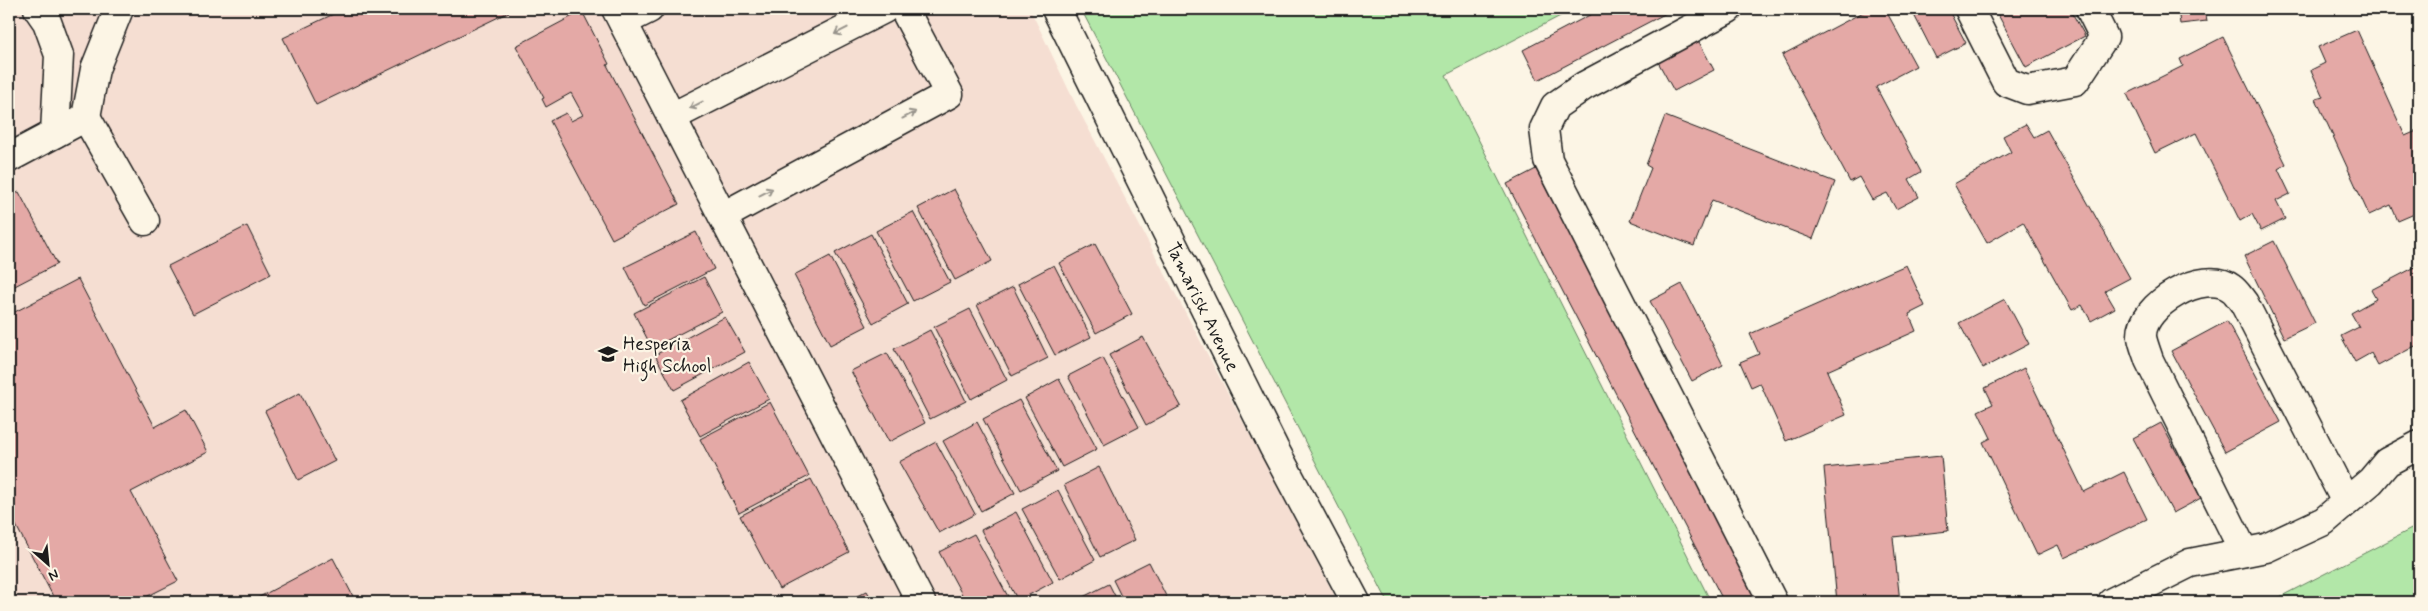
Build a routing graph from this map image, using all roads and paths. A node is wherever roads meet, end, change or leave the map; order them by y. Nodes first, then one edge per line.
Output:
1 (38, 9) edge
2 (119, 9) edge
3 (648, 9) edge
4 (884, 9) edge
5 (904, 9) edge
6 (1056, 9) edge
7 (1728, 9) edge
8 (1969, 9) edge
9 (2090, 9) edge
10 (620, 15) edge
11 (86, 117) junction
12 (672, 117) junction
13 (55, 133) junction
14 (9, 158) edge
15 (723, 216) junction
16 (145, 221) dead end
17 (2419, 446) edge
18 (2346, 502) junction
19 (2244, 552) junction
20 (921, 602) edge
21 (1356, 602) edge
22 (1773, 602) edge
23 (2112, 602) edge

1 - 13 street
2 - 11 street
3 - 10 street
4 -> 12 street
15 -> 5 street
6 - 21 street, Tamarisk Avenue
7 - 22 street
8 - 9 street
10 - 12 street
11 - 13 street
11 - 16 street
12 - 15 street
13 - 14 street
15 - 20 street
17 - 18 street
18 - 19 street
18 - 19 street
19 - 23 street

